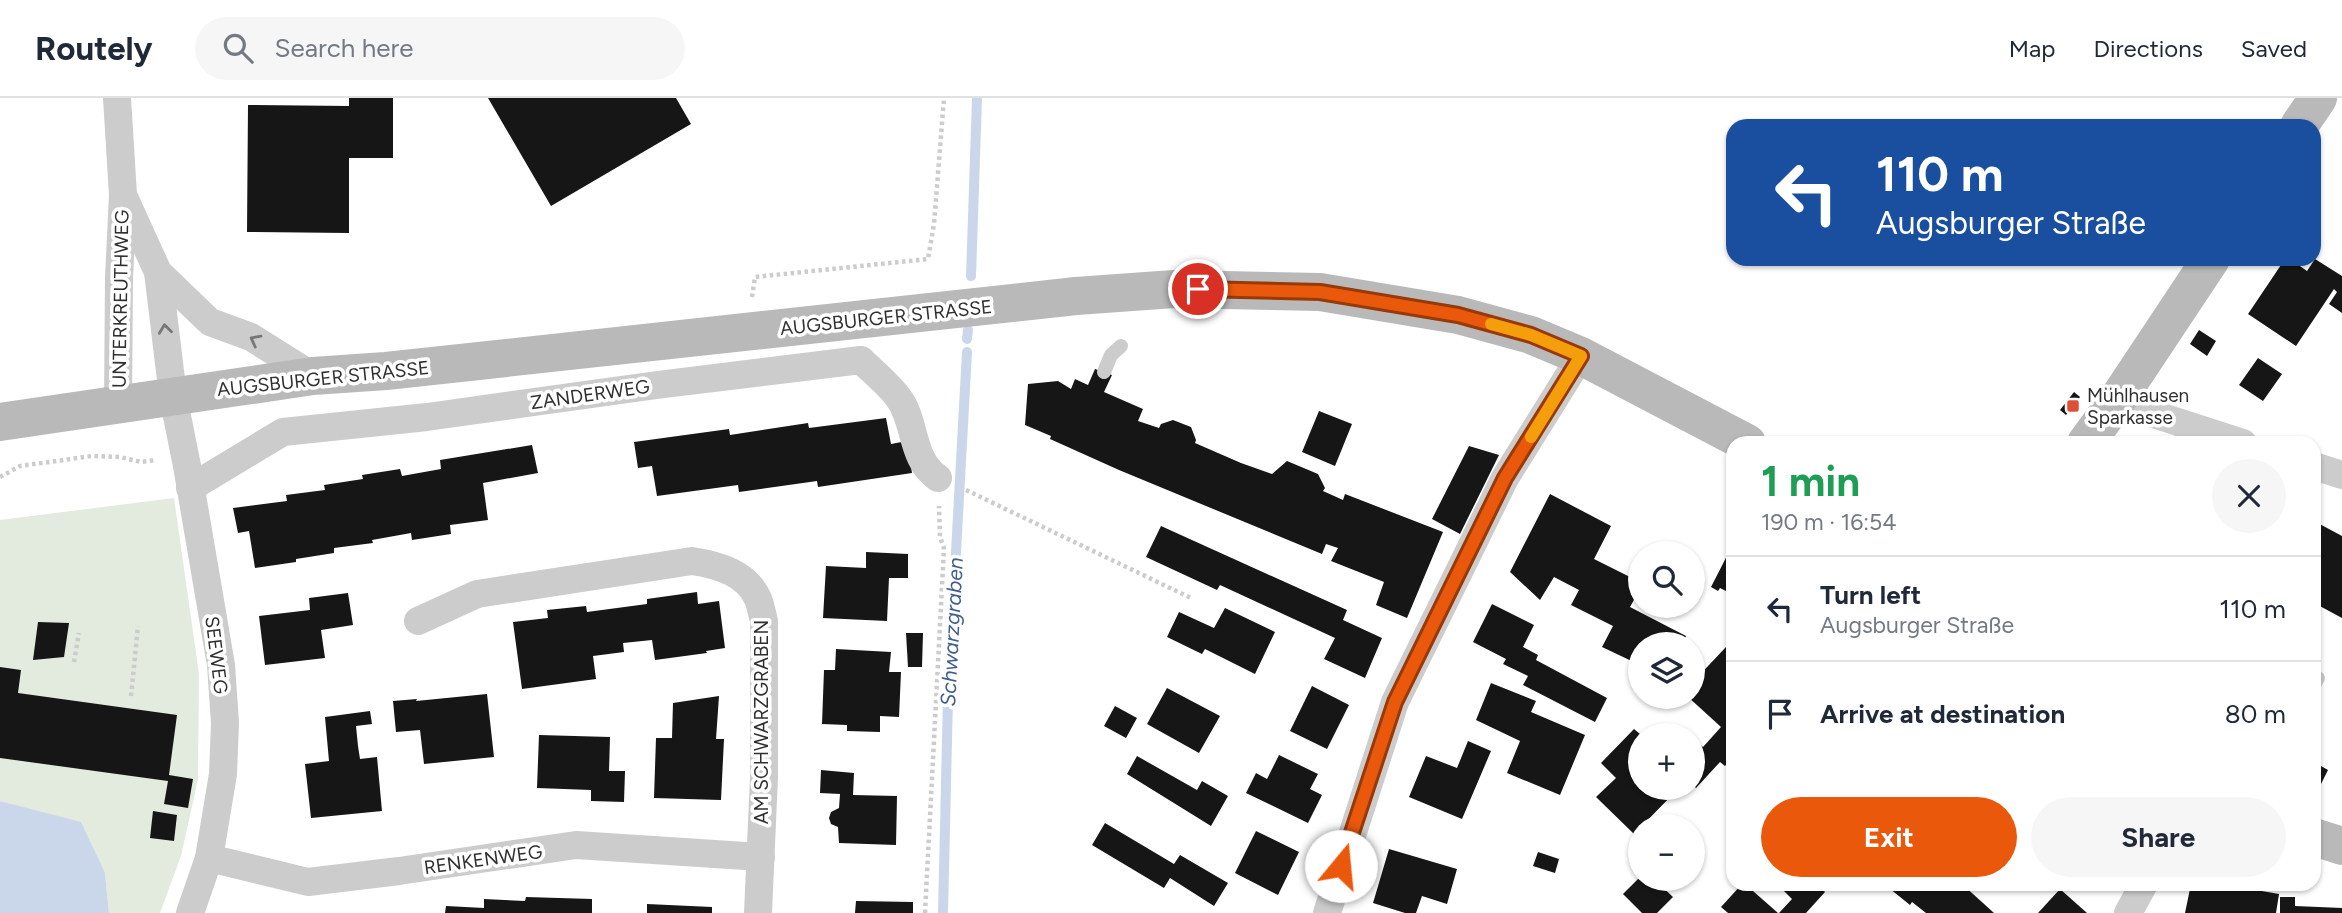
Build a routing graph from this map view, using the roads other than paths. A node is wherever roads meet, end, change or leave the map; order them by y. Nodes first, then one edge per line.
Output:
1 (117, 98) edge
2 (2318, 98) edge
3 (2304, 119) edge
4 (123, 195) junction
5 (2206, 266) edge
6 (158, 272) junction
7 (1121, 346) dead end
8 (1581, 356) junction
9 (1104, 372) dead end
10 (313, 376) junction
11 (173, 396) junction
12 (2116, 402) junction
13 (118, 403) junction
14 (0, 422) edge
15 (1734, 436) edge
16 (2091, 436) edge
17 (2221, 436) edge
18 (2321, 468) edge
19 (2342, 475) edge
20 (938, 478) road end
21 (190, 488) junction
22 (418, 621) dead end
23 (2321, 839) edge
24 (2342, 846) edge
25 (761, 857) junction
26 (209, 858) junction
27 (2140, 891) edge
28 (190, 913) edge
29 (758, 913) edge
30 (1327, 913) edge
31 (2128, 913) edge

1 - 4 street, UNTERKREUTHWEG
2 - 3 main road
4 - 6 street, UNTERKREUTHWEG
4 - 13 street, UNTERKREUTHWEG
5 - 12 main road
10 -> 6 street, UNTERKREUTHWEG
11 -> 6 street, UNTERKREUTHWEG
7 - 9 lane
8 - 10 main road, AUGSBURGER STRASSE
8 - 15 main road, AUGSBURGER STRASSE
8 - 30 street
10 - 11 main road, AUGSBURGER STRASSE
11 - 13 main road, AUGSBURGER STRASSE
11 - 21 street, SEEWEG
12 - 16 main road
12 - 17 street
13 - 14 main road, AUGSBURGER STRASSE
18 - 19 street
20 - 21 street, ZANDERWEG
21 - 26 street, SEEWEG
22 - 25 street, AM SCHWARZGRABEN
23 - 24 main road
25 - 26 street, RENKENWEG
25 - 29 street, AM SCHWARZGRABEN
26 - 28 street, SEEWEG
27 - 31 street

